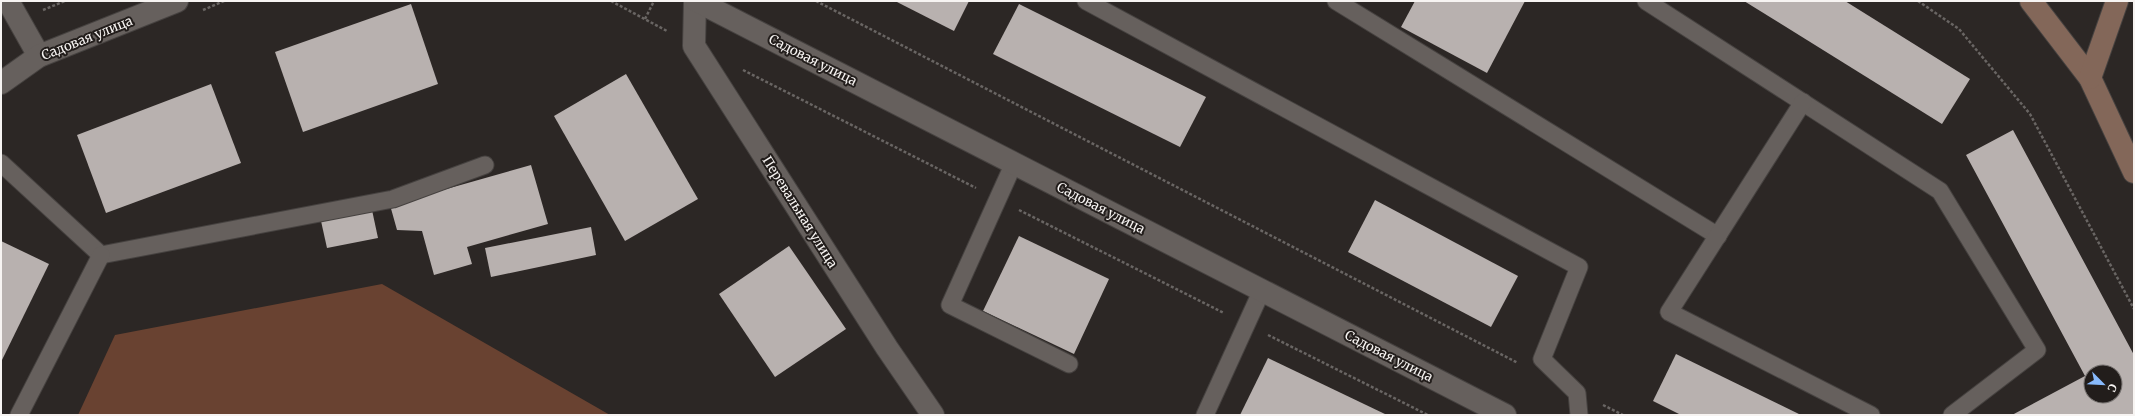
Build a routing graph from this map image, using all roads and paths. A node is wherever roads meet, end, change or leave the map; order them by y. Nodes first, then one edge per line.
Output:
1 (8, 1) edge
2 (177, 1) edge
3 (654, 1) edge
4 (696, 1) edge
5 (816, 1) edge
6 (1086, 1) edge
7 (1336, 1) edge
8 (1646, 1) edge
9 (1918, 1) edge
10 (2031, 1) edge
11 (2117, 1) edge
12 (645, 18) dead end
13 (39, 56) junction
14 (2090, 78) junction
15 (1, 83) edge
16 (1803, 102) junction
17 (1, 163) edge
18 (1014, 163) junction
19 (485, 165) dead end
20 (2134, 172) edge
21 (1718, 236) junction
22 (101, 256) junction
23 (1262, 290) junction
24 (2134, 309) edge
25 (1069, 364) dead end
26 (1521, 364) dead end
27 (1577, 393) junction
28 (19, 415) edge
29 (933, 415) edge
30 (1205, 415) edge
31 (1505, 415) edge
32 (1579, 415) edge
33 (1623, 415) edge
34 (1871, 415) edge
35 (1952, 415) edge

1 - 13 street
2 - 13 street, Садовая улица
3 - 12 path
4 - 18 street, Садовая улица
4 - 29 street, Перевальная улица
5 - 26 path
6 - 27 lane
7 - 21 lane
8 - 16 lane
9 - 24 path
10 - 14 main road
11 - 14 main road
13 - 15 street, Садовая улица
14 - 20 main road
16 - 21 lane
16 - 35 lane
17 - 22 lane
18 - 23 street, Садовая улица
18 - 25 lane
19 - 22 lane
21 - 34 lane
22 - 28 lane
23 - 30 lane
23 - 31 street, Садовая улица
27 - 32 lane
27 - 33 path

